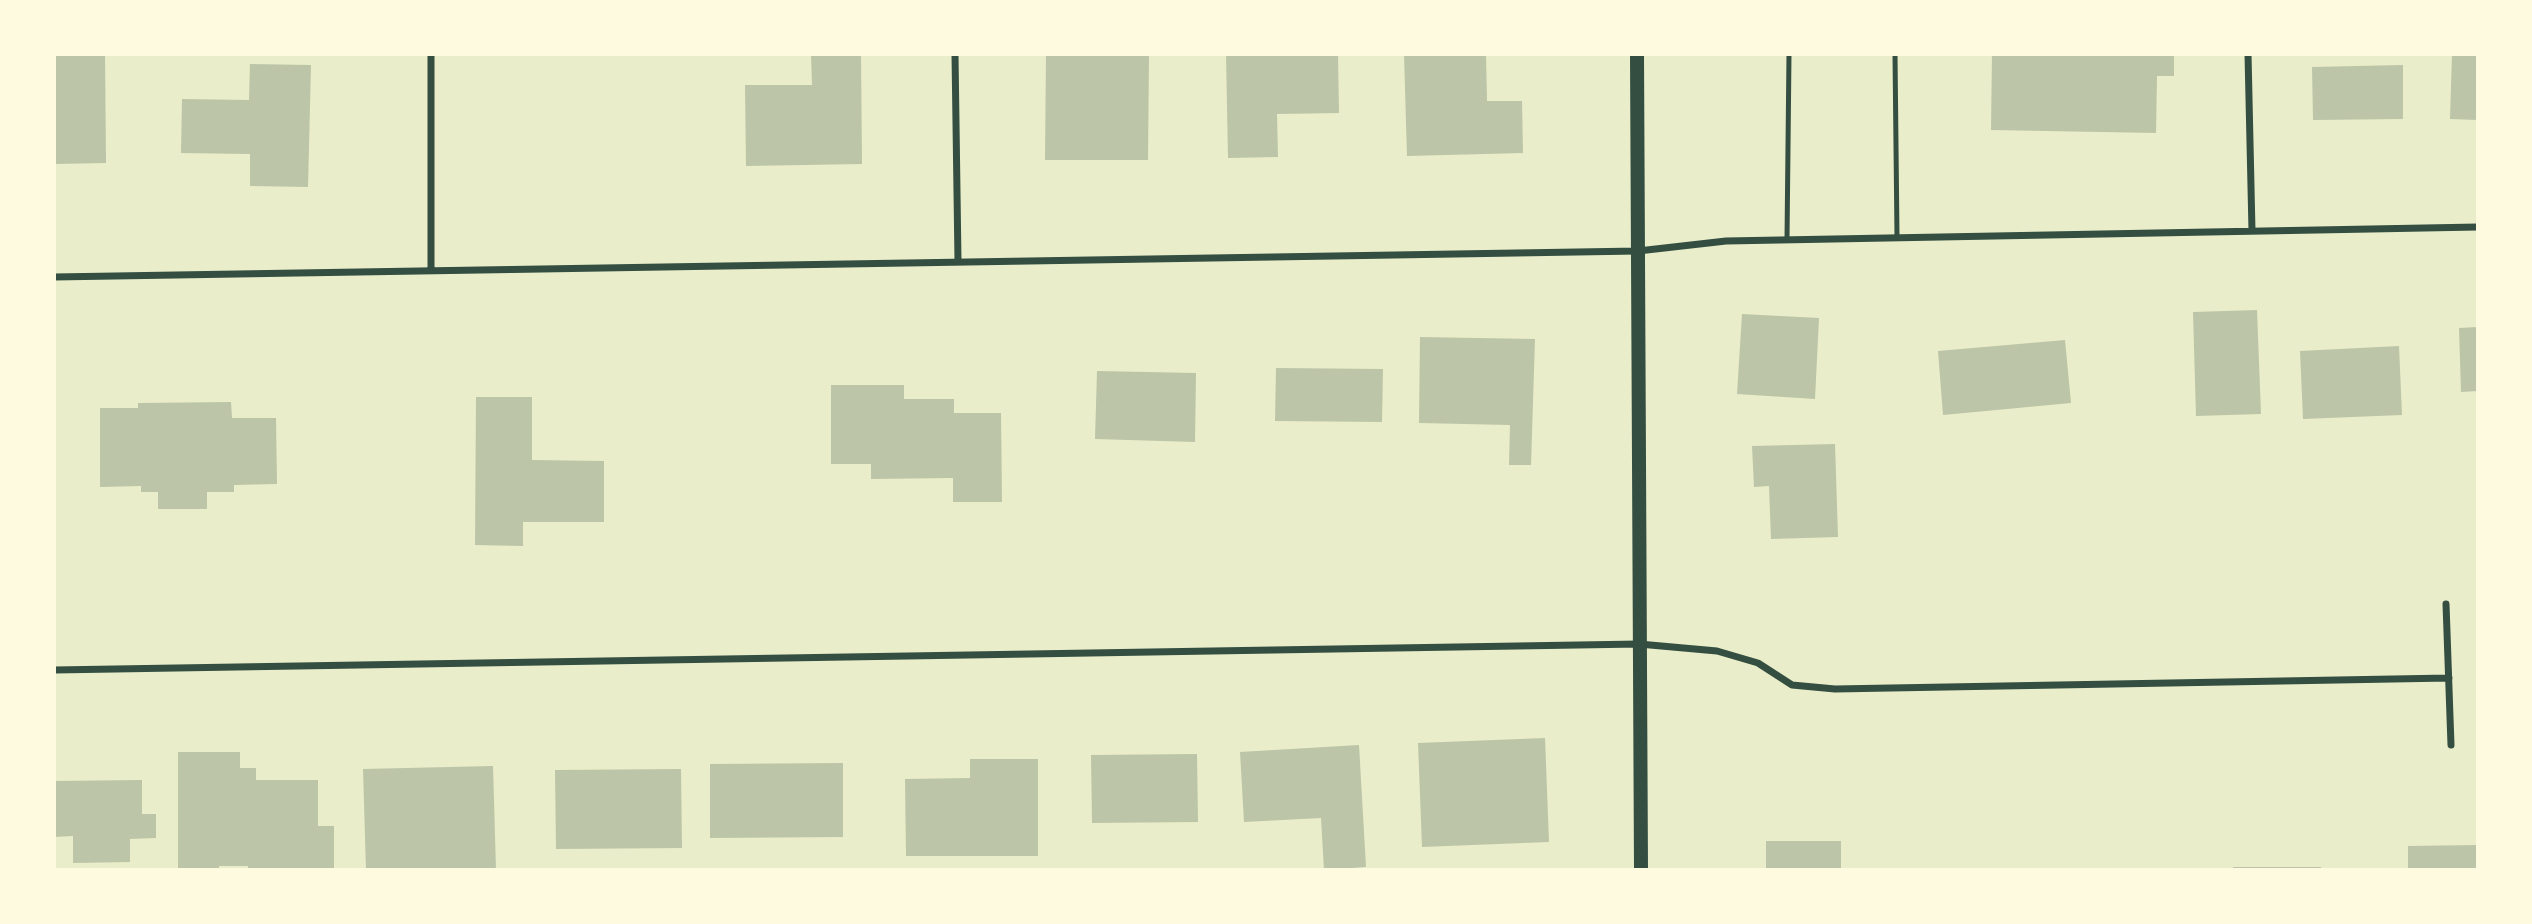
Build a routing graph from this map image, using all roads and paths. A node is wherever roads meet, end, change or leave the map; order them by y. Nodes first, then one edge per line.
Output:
1 (431, 54) edge
2 (955, 54) edge
3 (1637, 54) edge
4 (1789, 54) edge
5 (1895, 54) edge
6 (2248, 54) edge
7 (2478, 227) edge
8 (2252, 231) junction
9 (1897, 237) junction
10 (1787, 239) junction
11 (1639, 251) junction
12 (958, 261) junction
13 (431, 271) junction
14 (54, 277) edge
15 (2446, 604) dead end
16 (1639, 645) junction
17 (54, 670) edge
18 (2449, 678) junction
19 (2451, 744) dead end
20 (1642, 870) edge

1 - 13 street
2 - 12 street
3 - 11 main road
4 - 10 lane
5 - 9 lane
6 - 8 street
7 - 8 street
8 - 9 street
9 - 10 street
10 - 11 street
11 - 12 street
11 - 16 main road
12 - 13 street
13 - 14 street
15 - 18 street
16 - 17 street
16 - 18 street
16 - 20 main road
18 - 19 street

